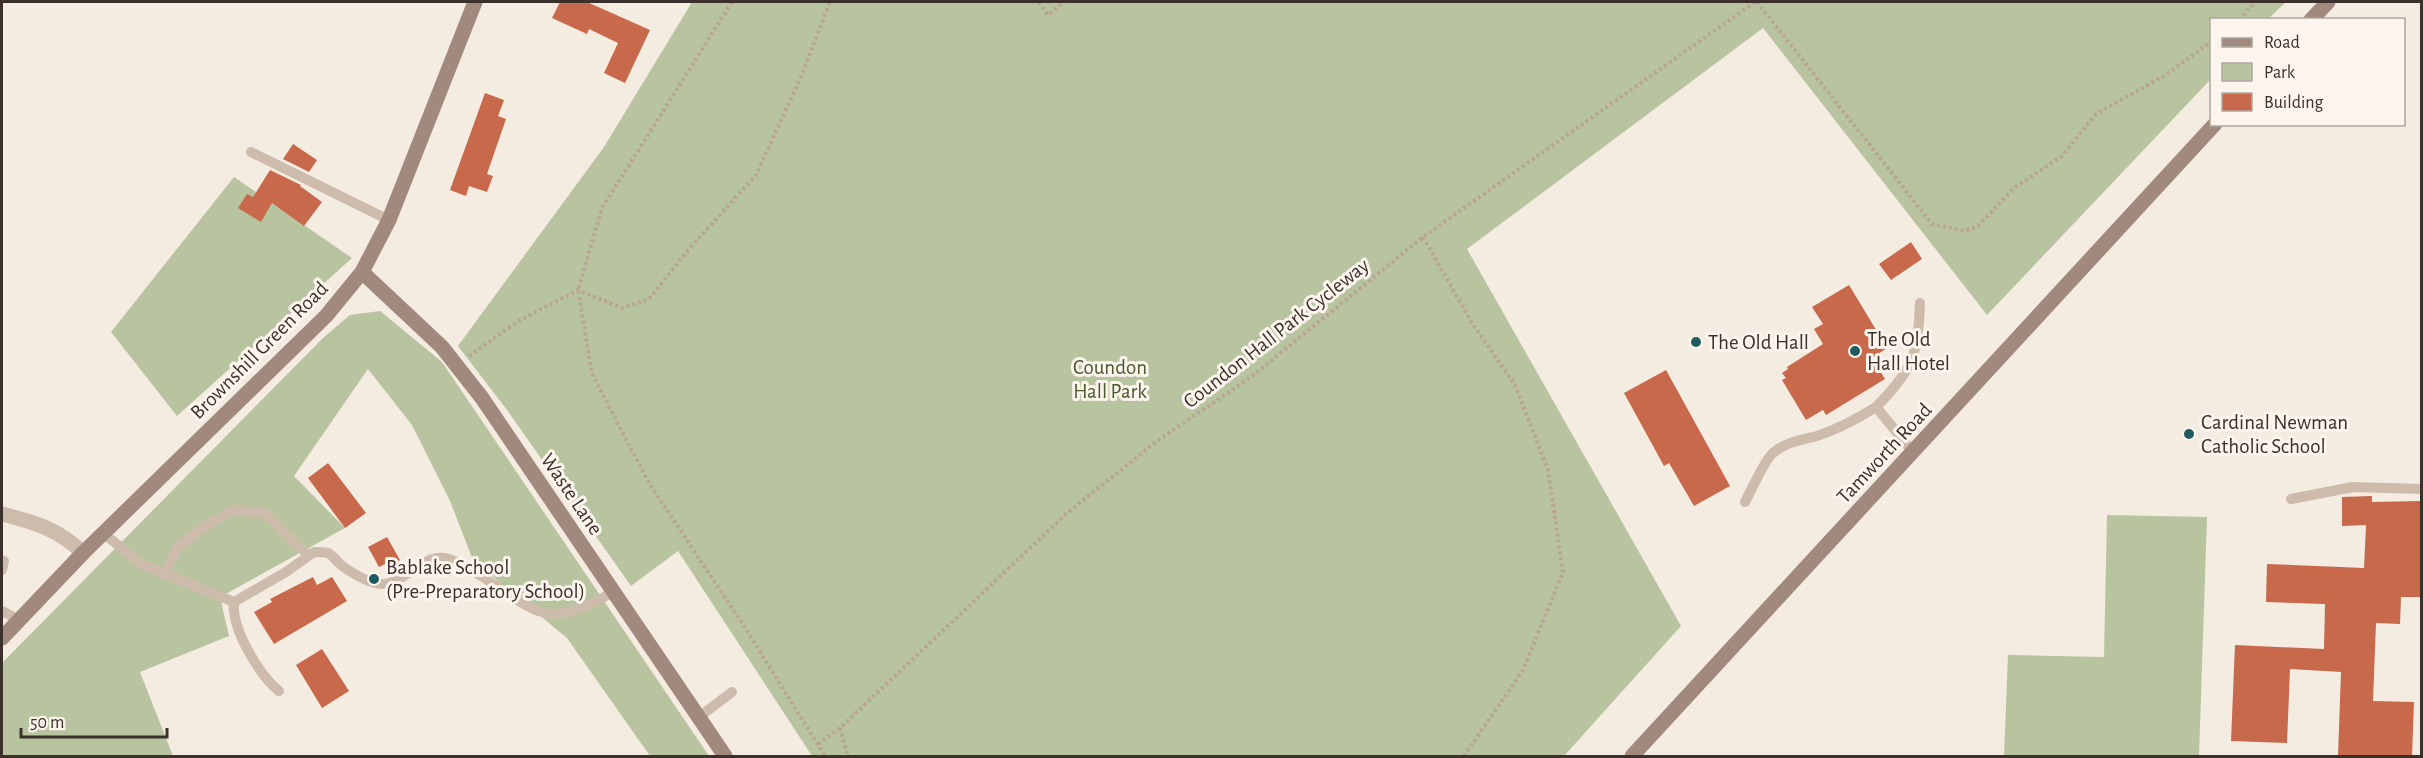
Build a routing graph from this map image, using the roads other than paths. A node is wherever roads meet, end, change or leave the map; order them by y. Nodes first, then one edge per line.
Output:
1 (475, 2) edge
2 (2328, 2) edge
3 (2314, 18) edge
4 (2213, 126) edge
5 (251, 152) dead end
6 (390, 220) junction
7 (362, 272) junction
8 (1920, 303) dead end
9 (1876, 407) junction
10 (1913, 452) junction
11 (2421, 489) edge
12 (2290, 499) dead end
13 (1745, 502) dead end
14 (2, 514) edge
15 (103, 533) junction
16 (83, 553) junction
17 (308, 555) junction
18 (165, 575) junction
19 (613, 592) junction
20 (234, 602) junction
21 (2, 611) edge
22 (19, 620) junction
23 (2, 638) edge
24 (279, 691) dead end
25 (732, 692) dead end
26 (699, 717) junction
27 (725, 756) edge
28 (1632, 756) edge

1 - 6 street, Brownshill Green Road
2 - 3 street
4 - 10 street, Tamworth Road
5 - 6 lane
6 - 7 street, Brownshill Green Road
7 - 15 street, Brownshill Green Road
7 - 19 street, Waste Lane
8 - 9 lane
9 - 10 lane
9 - 13 lane
10 - 28 street, Tamworth Road
11 - 12 lane
14 - 16 street
15 - 16 street, Brownshill Green Road
15 - 18 lane
16 - 22 street, Brownshill Green Road
17 - 18 lane
17 - 19 lane
17 - 20 lane
18 - 20 lane
19 - 26 street, Waste Lane
20 - 24 lane
21 - 22 lane
22 - 23 street, Brownshill Green Road
25 - 26 lane
26 - 27 street, Waste Lane

